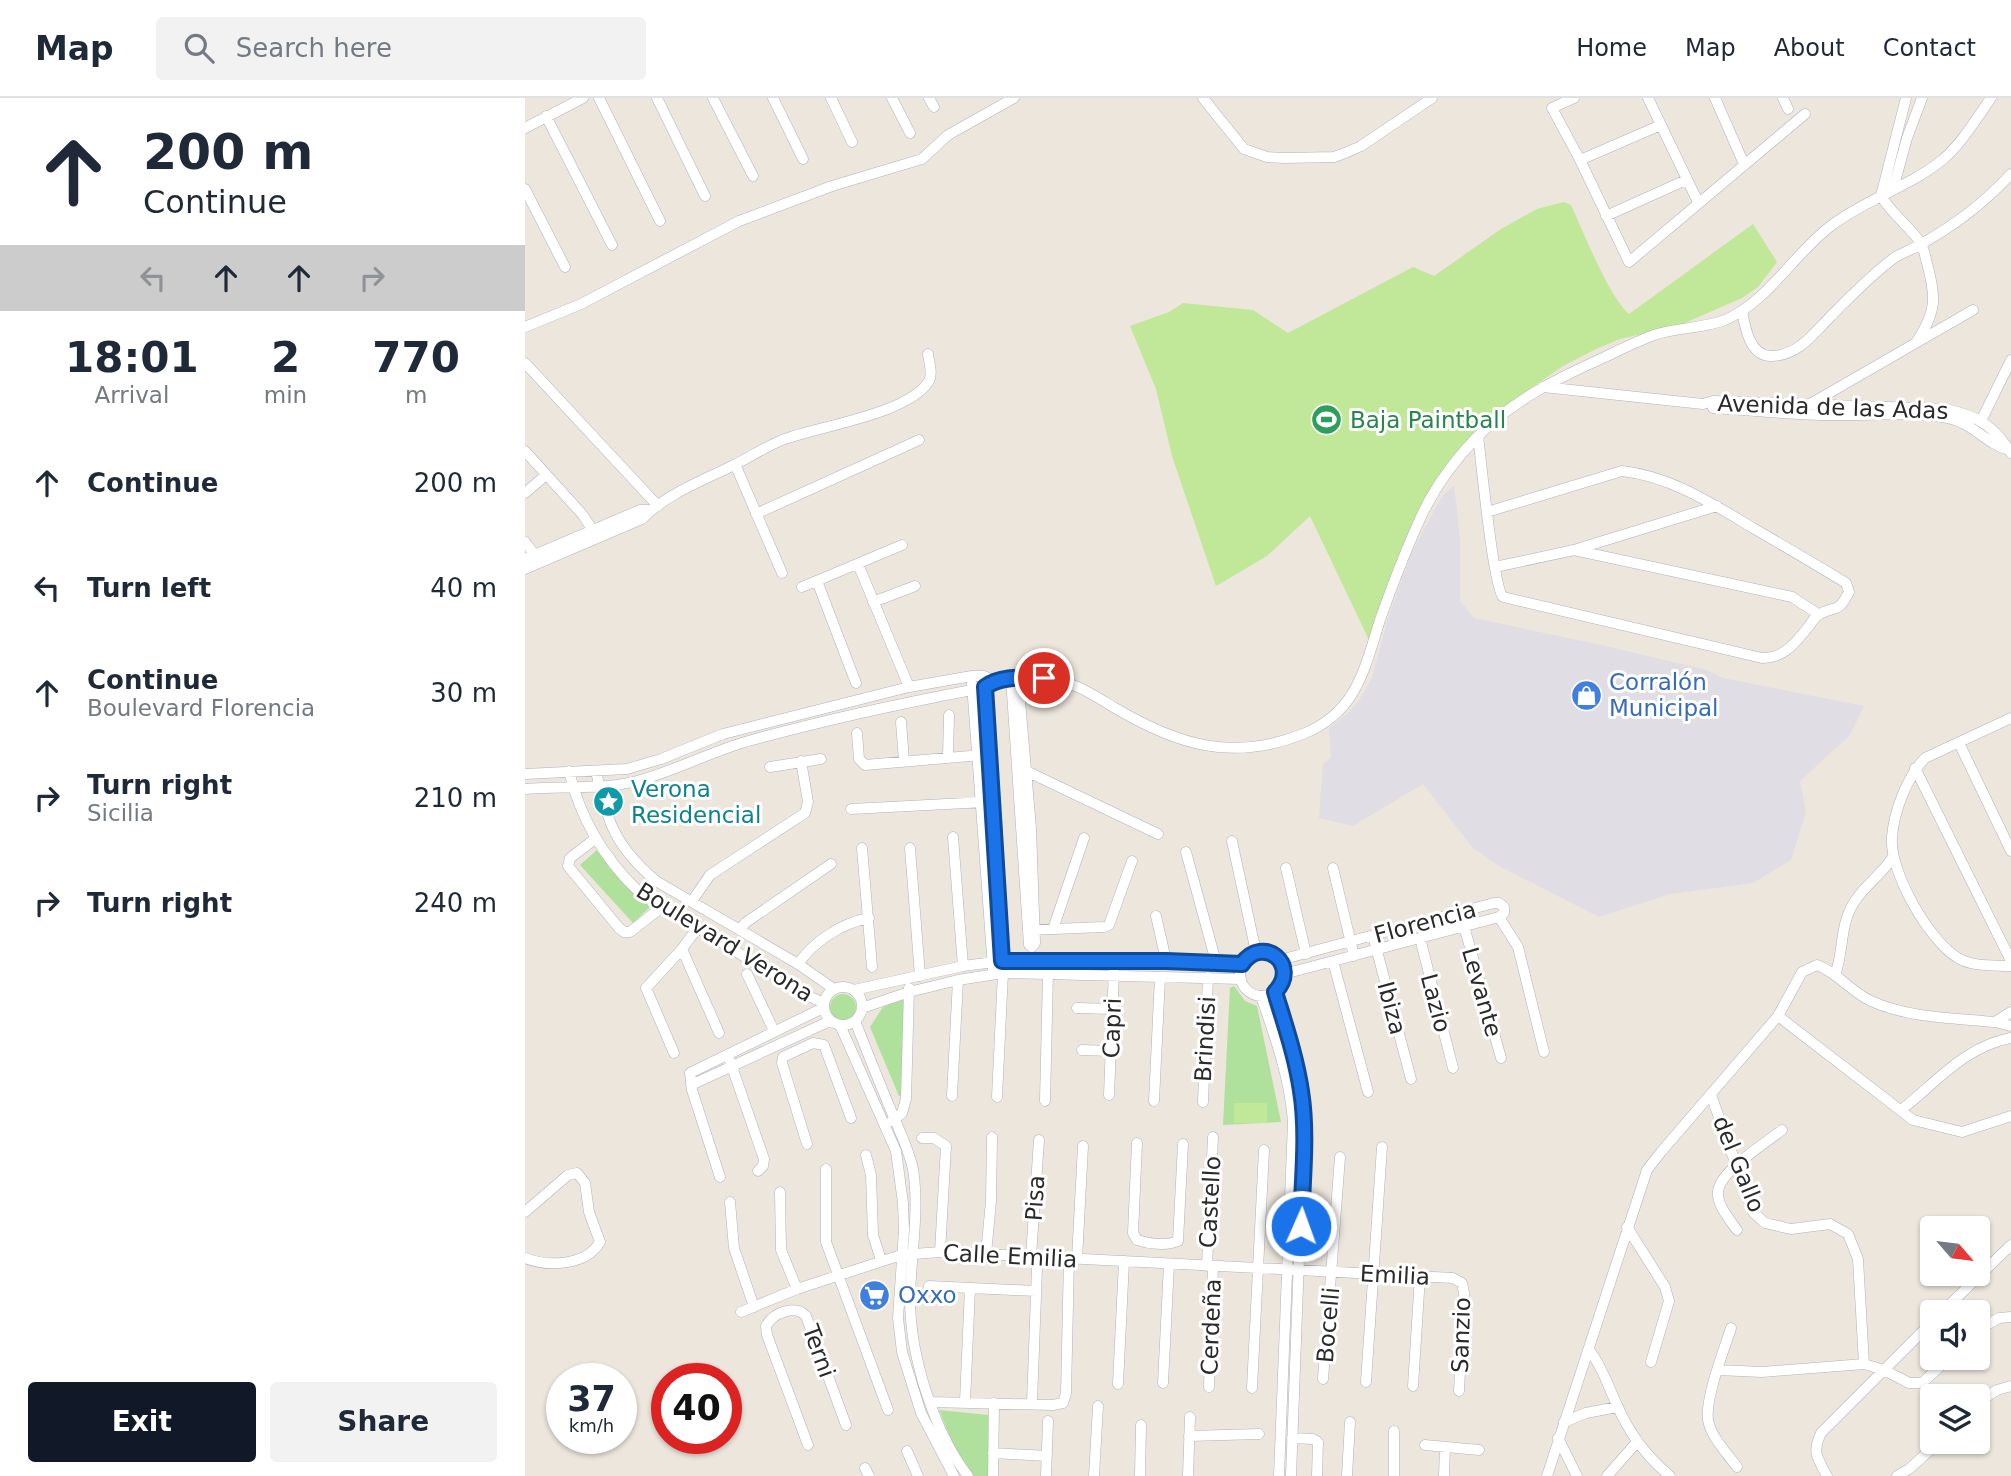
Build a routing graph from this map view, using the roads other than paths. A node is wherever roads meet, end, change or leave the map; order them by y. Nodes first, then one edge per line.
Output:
1 (583, 98) edge
2 (599, 98) edge
3 (657, 98) edge
4 (713, 98) edge
5 (773, 98) edge
6 (831, 98) edge
7 (892, 98) edge
8 (1011, 98) edge
9 (1203, 98) edge
10 (1432, 98) edge
11 (1574, 98) edge
12 (1648, 98) edge
13 (1715, 98) edge
14 (1783, 98) edge
15 (1906, 98) edge
16 (1921, 98) edge
17 (1991, 98) edge
18 (1788, 109) dead end
19 (1805, 114) dead end
20 (546, 116) junction
21 (1661, 125) junction
22 (525, 128) edge
23 (910, 133) dead end
24 (852, 142) dead end
25 (803, 159) dead end
26 (1580, 160) junction
27 (1744, 164) junction
28 (2011, 174) edge
29 (753, 176) dead end
30 (1686, 180) junction
31 (525, 189) edge
32 (1893, 189) junction
33 (1881, 195) junction
34 (705, 196) dead end
35 (1698, 202) junction
36 (1606, 216) junction
37 (660, 221) dead end
38 (1922, 244) junction
39 (612, 245) dead end
40 (565, 267) dead end
41 (1973, 310) dead end
42 (1742, 311) junction
43 (525, 327) edge
44 (1917, 341) junction
45 (928, 354) dead end
46 (2011, 360) edge
47 (525, 363) edge
48 (1542, 387) junction
49 (1703, 404) junction
50 (1809, 405) junction
51 (1981, 421) junction
52 (1478, 436) junction
53 (919, 440) dead end
54 (525, 452) edge
55 (2010, 452) edge
56 (736, 464) junction
57 (546, 475) junction
58 (525, 493) edge
59 (1717, 506) junction
60 (654, 508) junction
61 (1487, 512) junction
62 (756, 514) junction
63 (596, 534) junction
64 (525, 542) edge
65 (902, 545) dead end
66 (1574, 550) junction
67 (530, 557) edge
68 (858, 564) junction
69 (1495, 567) junction
70 (525, 569) edge
71 (782, 573) dead end
72 (817, 581) junction
73 (915, 586) dead end
74 (802, 587) dead end
75 (873, 602) junction
76 (1818, 614) junction
77 (972, 676) junction
78 (1015, 678) junction
79 (988, 681) junction
80 (856, 683) dead end
81 (909, 687) junction
82 (973, 690) junction
83 (949, 715) dead end
84 (2011, 718) edge
85 (901, 722) dead end
86 (857, 733) dead end
87 (1959, 743) junction
88 (978, 755) junction
89 (989, 755) junction
90 (949, 757) junction
91 (821, 759) dead end
92 (801, 761) junction
93 (904, 761) junction
94 (770, 767) dead end
95 (1915, 768) junction
96 (1022, 769) junction
97 (569, 771) junction
98 (596, 771) junction
99 (525, 774) edge
100 (599, 786) junction
101 (573, 787) junction
102 (525, 789) edge
103 (992, 801) junction
104 (981, 802) junction
105 (851, 809) dead end
106 (1159, 834) dead end
107 (953, 837) dead end
108 (1084, 838) dead end
109 (595, 839) junction
110 (1232, 841) dead end
111 (862, 848) dead end
112 (910, 848) dead end
113 (2011, 851) edge
114 (1187, 852) dead end
115 (1893, 857) junction
116 (1132, 862) dead end
117 (831, 864) dead end
118 (1286, 868) dead end
119 (1333, 868) dead end
120 (692, 901) junction
121 (662, 907) junction
122 (1156, 916) dead end
123 (1499, 917) junction
124 (869, 918) junction
125 (1464, 926) junction
126 (698, 927) junction
127 (741, 929) junction
128 (1053, 929) junction
129 (1373, 936) junction
130 (1420, 938) junction
131 (1350, 941) junction
132 (682, 949) junction
133 (1377, 950) junction
134 (1256, 952) junction
135 (1306, 954) junction
136 (1354, 956) junction
137 (1280, 960) junction
138 (1114, 961) junction
139 (1166, 961) junction
140 (1333, 961) junction
141 (2011, 961) edge
142 (998, 962) junction
143 (1216, 962) junction
144 (799, 964) junction
145 (1242, 964) junction
146 (963, 966) junction
147 (2011, 967) edge
148 (873, 968) dead end
149 (1048, 973) junction
150 (747, 974) dead end
151 (1284, 974) junction
152 (1114, 975) junction
153 (1835, 975) junction
154 (920, 976) junction
155 (999, 976) junction
156 (1160, 977) junction
157 (1209, 977) junction
158 (907, 979) junction
159 (1241, 979) junction
160 (958, 980) junction
161 (797, 989) junction
162 (834, 989) junction
163 (854, 990) junction
164 (909, 992) junction
165 (1275, 992) junction
166 (1261, 996) junction
167 (823, 1005) junction
168 (862, 1008) junction
169 (1077, 1008) dead end
170 (1113, 1009) junction
171 (2011, 1012) edge
172 (1778, 1016) junction
173 (798, 1020) junction
174 (855, 1021) junction
175 (835, 1023) junction
176 (1995, 1023) junction
177 (2011, 1026) edge
178 (774, 1031) junction
179 (719, 1033) dead end
180 (2011, 1038) edge
181 (798, 1043) junction
182 (1082, 1050) dead end
183 (1111, 1051) junction
184 (1544, 1052) dead end
185 (674, 1053) dead end
186 (727, 1054) junction
187 (1501, 1058) dead end
188 (732, 1065) junction
189 (1453, 1068) dead end
190 (1411, 1079) dead end
191 (691, 1085) junction
192 (1368, 1092) dead end
193 (1109, 1095) dead end
194 (1711, 1095) junction
195 (952, 1096) dead end
196 (997, 1097) dead end
197 (1045, 1101) dead end
198 (1154, 1101) dead end
199 (1202, 1102) dead end
200 (1901, 1111) junction
201 (2011, 1116) edge
202 (851, 1118) dead end
203 (890, 1121) junction
204 (1782, 1130) dead end
205 (992, 1137) dead end
206 (1213, 1137) dead end
207 (922, 1138) dead end
208 (1039, 1140) dead end
209 (1137, 1143) dead end
210 (807, 1144) dead end
211 (1183, 1144) dead end
212 (1083, 1146) dead end
213 (1382, 1147) dead end
214 (1264, 1150) dead end
215 (866, 1155) dead end
216 (1340, 1157) dead end
217 (1736, 1165) junction
218 (826, 1169) dead end
219 (758, 1171) dead end
220 (720, 1177) dead end
221 (779, 1192) dead end
222 (730, 1202) dead end
223 (525, 1212) edge
224 (1627, 1227) junction
225 (1737, 1230) dead end
226 (1154, 1243) junction
227 (2011, 1245) edge
228 (940, 1252) junction
229 (914, 1253) junction
230 (986, 1254) junction
231 (901, 1255) junction
232 (1031, 1256) junction
233 (1073, 1259) junction
234 (526, 1260) edge
235 (881, 1260) junction
236 (1124, 1261) junction
237 (1153, 1263) junction
238 (1169, 1264) junction
239 (1210, 1266) junction
240 (1037, 1268) dead end
241 (1257, 1269) junction
242 (1288, 1270) junction
243 (1300, 1270) junction
244 (1333, 1272) junction
245 (1374, 1273) junction
246 (839, 1275) junction
247 (1420, 1276) junction
248 (1459, 1280) joint
249 (929, 1286) dead end
250 (970, 1288) junction
251 (797, 1289) junction
252 (1036, 1291) junction
253 (777, 1298) junction
254 (1954, 1300) edge
255 (754, 1307) junction
256 (741, 1312) dead end
257 (783, 1312) junction
258 (2011, 1317) edge
259 (1990, 1323) edge
260 (1731, 1328) dead end
261 (1920, 1334) edge
262 (1590, 1351) junction
263 (1651, 1362) dead end
264 (1864, 1364) junction
265 (1718, 1370) junction
266 (1884, 1370) junction
267 (1936, 1370) edge
268 (1324, 1379) dead end
269 (1366, 1382) dead end
270 (1163, 1383) dead end
271 (1118, 1384) dead end
272 (1413, 1386) dead end
273 (1209, 1387) dead end
274 (2011, 1387) edge
275 (1252, 1388) dead end
276 (1459, 1391) dead end
277 (1990, 1396) edge
278 (931, 1402) junction
279 (965, 1402) junction
280 (994, 1403) junction
281 (1032, 1403) junction
282 (1098, 1406) dead end
283 (1618, 1408) junction
284 (888, 1410) dead end
285 (1190, 1417) dead end
286 (1048, 1421) dead end
287 (1350, 1422) dead end
288 (1564, 1422) junction
289 (846, 1425) dead end
290 (1141, 1425) dead end
291 (1394, 1430) dead end
292 (1259, 1434) dead end
293 (1189, 1436) junction
294 (1292, 1437) junction
295 (1558, 1438) junction
296 (1637, 1442) junction
297 (808, 1445) dead end
298 (1425, 1445) dead end
299 (1445, 1448) junction
300 (1479, 1450) dead end
301 (907, 1451) dead end
302 (993, 1453) junction
303 (1926, 1454) edge
304 (1047, 1456) junction
305 (1737, 1467) dead end
306 (918, 1476) edge
307 (954, 1476) edge
308 (968, 1476) edge
309 (993, 1476) edge
310 (1046, 1476) edge
311 (1094, 1476) edge
312 (1140, 1476) edge
313 (1188, 1476) edge
314 (1279, 1476) edge
315 (1291, 1476) edge
316 (1317, 1476) edge
317 (1347, 1476) edge
318 (1394, 1476) edge
319 (1444, 1476) edge
320 (1547, 1476) edge
321 (1577, 1476) edge
322 (1607, 1476) edge
323 (1670, 1476) edge
324 (1827, 1476) edge
325 (1896, 1476) edge

1 - 20 street
2 - 37 street
3 - 34 street
4 - 29 street
5 - 25 street
6 - 24 street
7 - 23 street
8 - 43 street
9 - 10 street
11 - 26 street
12 - 21 street
13 - 27 street
14 - 18 street
15 - 33 street
16 - 32 street
17 - 32 street
19 - 27 street
20 - 22 street
20 - 39 street
21 - 26 street
21 - 30 street
26 - 36 street
27 - 35 street
28 - 38 street
30 - 35 street
30 - 36 street
31 - 40 street
32 - 33 street
33 - 38 street
33 - 42 street
35 - 36 street
38 - 42 street
38 - 44 street
41 - 44 street
42 - 48 street
44 - 50 street
45 - 56 street
46 - 51 street
47 - 60 street
48 - 49 street, Avenida de las Adas
48 - 52 street
49 - 50 street, Avenida de las Adas
49 - 55 street, Avenida de las Adas
50 - 51 street, Avenida de las Adas
51 - 55 street, Avenida de las Adas
52 - 61 street
52 - 78 street
53 - 62 street
54 - 57 street
56 - 60 street
56 - 62 street
57 - 58 street
57 - 63 street
59 - 61 street
59 - 66 street
59 - 76 street
60 - 63 street
61 - 69 street
62 - 71 street
63 - 67 street
63 - 70 street
64 - 67 street
65 - 68 street
66 - 69 street
66 - 76 street
68 - 72 street
68 - 75 street
69 - 76 street
72 - 74 street
72 - 80 street
73 - 75 street
75 - 81 street
77 - 79 street
77 - 81 street
77 - 82 street
78 - 79 street
78 - 96 street
79 - 82 street
79 - 89 street
81 - 98 street
82 - 88 street
82 - 100 street
83 - 90 street
84 - 87 street
85 - 93 street
86 - 93 street
87 - 95 street
87 - 113 street
88 - 89 street
88 - 90 street
88 - 104 street
89 - 103 street
90 - 93 street
91 - 92 street
92 - 94 street
92 - 120 street
95 - 115 street
95 - 141 street
96 - 106 street
96 - 128 street
97 - 98 street
97 - 99 street
97 - 101 street, Boulevard Verona
98 - 100 street, Boulevard Verona
100 - 101 street
100 - 120 street, Boulevard Verona
101 - 102 street
101 - 109 street, Boulevard Verona
103 - 104 street
103 - 142 street
104 - 105 street
104 - 142 street
107 - 146 street
108 - 128 street
109 - 121 street, Boulevard Verona
109 - 121 street
110 - 134 street
111 - 124 street
112 - 154 street
114 - 143 street
115 - 147 street
115 - 153 street
116 - 128 street
117 - 127 street
118 - 135 street
119 - 131 street
120 - 127 street, Boulevard Verona
121 - 126 street, Boulevard Verona
122 - 139 street
123 - 125 street, Florencia
123 - 129 street, Florencia
123 - 184 street
124 - 144 street
124 - 148 street
125 - 130 street, Florencia
125 - 187 street, Levante
126 - 132 street
126 - 161 street, Boulevard Verona
127 - 144 street, Boulevard Verona
129 - 131 street, Florencia
129 - 133 street, Ibiza
130 - 133 street, Florencia
130 - 189 street, Lazio
131 - 135 street, Florencia
131 - 136 street
132 - 179 street
132 - 185 street
133 - 136 street, Florencia
133 - 190 street, Ibiza
134 - 137 street
134 - 145 street
135 - 137 street, Florencia
136 - 140 street, Florencia
137 - 151 street
138 - 139 street
138 - 142 street
138 - 152 street, Capri
139 - 143 street
140 - 151 street, Florencia
140 - 192 street
142 - 146 street
142 - 155 street
143 - 145 street
144 - 162 street, Boulevard Verona
145 - 159 street
146 - 154 street
149 - 152 street
149 - 155 street
149 - 197 street
150 - 178 street
151 - 165 street
152 - 156 street
152 - 170 street, Capri
153 - 172 street
153 - 176 street
154 - 158 street
155 - 160 street
155 - 196 street
156 - 157 street
156 - 198 street
157 - 159 street
157 - 199 street, Brindisi
158 - 163 street
158 - 164 street
159 - 166 street
160 - 164 street
160 - 195 street
161 - 167 street, Boulevard Verona
161 - 173 street
162 - 163 street
162 - 167 street
163 - 168 street
164 - 168 street
164 - 203 street
165 - 166 street
165 - 243 street
166 - 242 street
167 - 173 street
167 - 175 street
168 - 174 street
169 - 170 street
170 - 183 street, Capri
171 - 176 street
172 - 194 street
172 - 200 street
173 - 178 street
174 - 175 street
174 - 203 street
175 - 181 street
175 - 203 street
176 - 177 street
178 - 186 street
180 - 200 street
181 - 188 street
181 - 202 street
181 - 210 street
182 - 183 street
183 - 193 street, Capri
186 - 188 street
186 - 191 street
188 - 191 street
188 - 219 street
191 - 220 street
194 - 217 street, del Gallo
194 - 224 street
200 - 201 street
203 - 229 street
203 - 231 street
204 - 217 street
205 - 230 street
206 - 239 street, Castello
207 - 228 street
208 - 232 street, Pisa
209 - 226 street
211 - 226 street
212 - 233 street
213 - 245 street
214 - 241 street
215 - 235 street
216 - 244 street, Bocelli
217 - 225 street
217 - 264 street, del Gallo
218 - 246 street
221 - 251 street
222 - 255 street
223 - 234 street
224 - 262 street
224 - 263 street
226 - 237 street
227 - 254 street
228 - 229 street, Calle Emilia
228 - 230 street, Calle Emilia
229 - 231 street, Calle Emilia
229 - 278 street
230 - 232 street, Calle Emilia
231 - 235 street, Calle Emilia
231 - 307 street
232 - 233 street, Calle Emilia
233 - 236 street, Calle Emilia
233 - 281 street
235 - 246 street, Calle Emilia
236 - 237 street, Calle Emilia
236 - 271 street
237 - 238 street, Calle Emilia
238 - 239 street, Calle Emilia
238 - 270 street
239 - 241 street, Calle Emilia
239 - 273 street, Cerdeña
240 - 252 street
241 - 242 street, Calle Emilia
241 - 275 street
242 - 243 street, Emilia
242 - 314 street
243 - 244 street, Emilia
243 - 294 street
244 - 245 street, Emilia
244 - 268 street, Bocelli
245 - 247 street, Emilia
245 - 269 street
246 - 251 street, Calle Emilia
246 - 284 street
247 - 248 street, Emilia
247 - 272 street
248 - 276 street, Sanzio
249 - 250 street
250 - 252 street
250 - 279 street
251 - 253 street, Calle Emilia
252 - 281 street
253 - 255 street, Calle Emilia
253 - 257 street, Terni
255 - 256 street, Calle Emilia
257 - 289 street, Terni
257 - 297 street
258 - 259 street
260 - 265 street
261 - 266 street
262 - 283 street
262 - 288 street
264 - 265 street
264 - 266 street
265 - 305 street
266 - 267 street
266 - 324 street
274 - 277 street
278 - 279 street
278 - 308 street
279 - 280 street
280 - 281 street
280 - 302 street
282 - 311 street
283 - 288 street
283 - 296 street
285 - 293 street
286 - 304 street
287 - 317 street
288 - 295 street
290 - 312 street
291 - 318 street
292 - 293 street
293 - 313 street
294 - 315 street
294 - 316 street
295 - 320 street
295 - 321 street
296 - 322 street
296 - 323 street
298 - 299 street
299 - 300 street
299 - 319 street
301 - 306 street
302 - 304 street
302 - 309 street
303 - 325 street
304 - 310 street

